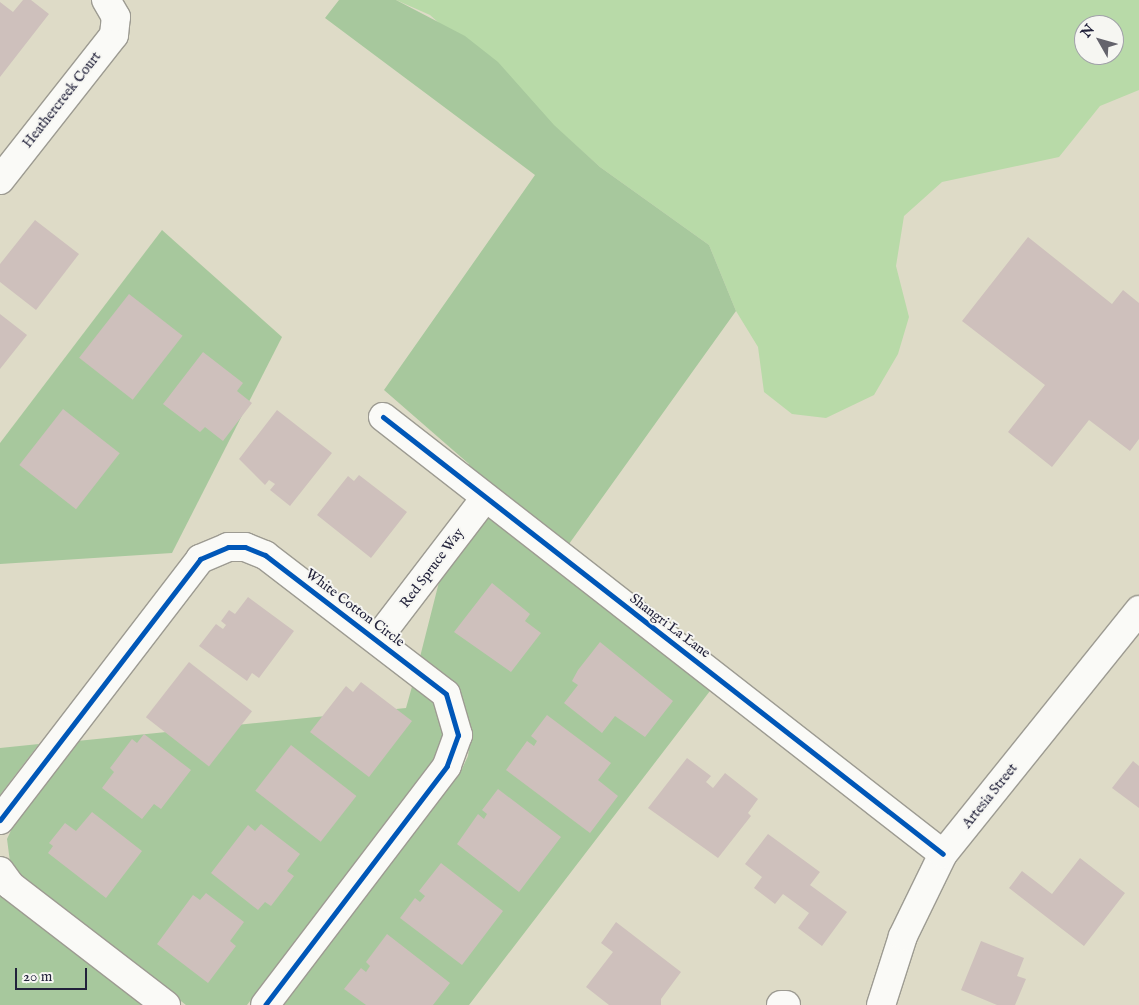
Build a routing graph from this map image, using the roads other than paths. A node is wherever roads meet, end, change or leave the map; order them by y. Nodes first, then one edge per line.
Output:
1 (111, 9) edge
2 (0, 180) edge
3 (383, 418) dead end
4 (485, 498) junction
5 (1139, 610) edge
6 (378, 638) junction
7 (0, 820) edge
8 (943, 854) junction
9 (0, 870) edge
10 (166, 1005) edge
11 (264, 1005) edge
12 (781, 1005) edge
13 (786, 1005) edge
14 (882, 1005) edge

1 - 2 street, Heathercreek Court
3 - 4 street, Shangri La Lane
4 - 6 street, Red Spruce Way
4 - 8 street, Shangri La Lane
5 - 8 street, Artesia Street
6 - 7 street, White Cotton Circle
6 - 11 street, White Cotton Circle
8 - 14 street, Artesia Street
9 - 10 street
12 - 13 street

